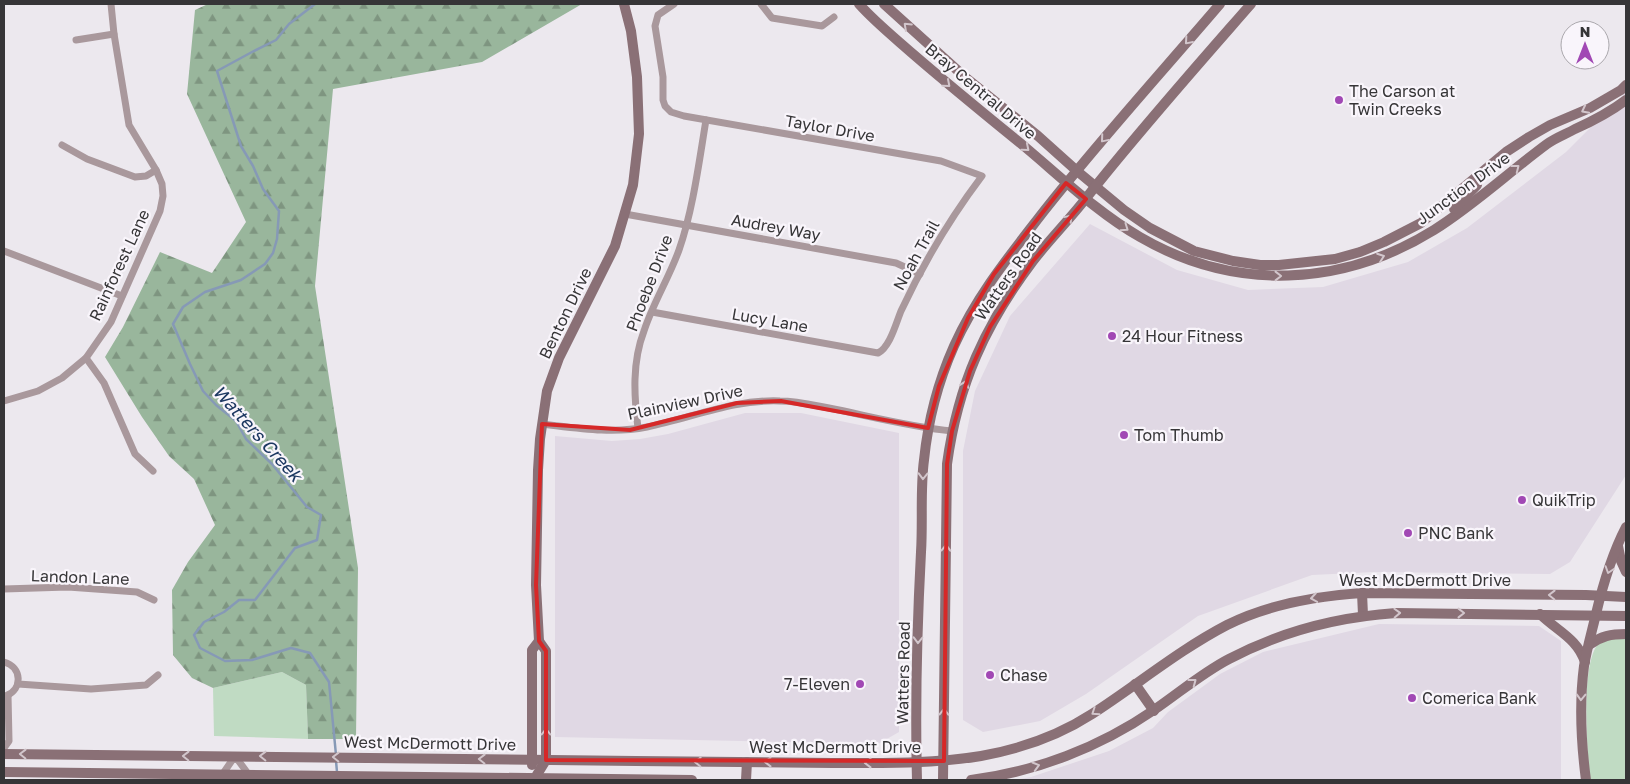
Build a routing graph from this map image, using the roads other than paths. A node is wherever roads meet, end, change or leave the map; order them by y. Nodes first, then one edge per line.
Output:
1 (111, 4) edge
2 (624, 4) edge
3 (674, 4) edge
4 (761, 4) edge
5 (860, 4) edge
6 (884, 4) edge
7 (1220, 4) edge
8 (1251, 4) edge
9 (834, 18) dead end
10 (114, 34) junction
11 (76, 40) dead end
12 (1626, 85) edge
13 (1626, 100) edge
14 (706, 120) junction
15 (62, 145) dead end
16 (156, 170) junction
17 (1077, 171) junction
18 (982, 176) joint
19 (1478, 176) junction
20 (1066, 183) junction
21 (1096, 186) junction
22 (1086, 199) junction
23 (625, 214) junction
24 (686, 224) junction
25 (1436, 228) junction
26 (4, 250) edge
27 (1171, 253) junction
28 (1221, 258) junction
29 (920, 274) junction
30 (122, 296) junction
31 (652, 312) junction
32 (882, 351) joint
33 (86, 358) junction
34 (4, 401) edge
35 (542, 424) junction
36 (638, 428) junction
37 (928, 428) junction
38 (952, 431) junction
39 (153, 472) dead end
40 (1626, 527) edge
41 (1618, 545) junction
42 (1626, 572) edge
43 (4, 588) edge
44 (1362, 593) junction
45 (1601, 596) junction
46 (1626, 597) edge
47 (154, 600) dead end
48 (1540, 614) junction
49 (1363, 615) junction
50 (1596, 615) junction
51 (1626, 616) edge
52 (1626, 634) edge
53 (539, 641) junction
54 (1589, 645) junction
55 (4, 662) edge
56 (1585, 663) junction
57 (158, 675) dead end
58 (18, 684) junction
59 (1135, 684) junction
60 (6, 696) edge
61 (1154, 710) junction
62 (4, 748) edge
63 (4, 754) edge
64 (235, 756) junction
65 (531, 760) junction
66 (546, 760) junction
67 (944, 761) junction
68 (747, 762) junction
69 (916, 762) junction
70 (4, 772) edge
71 (222, 777) edge
72 (249, 778) edge
73 (535, 778) junction
74 (692, 780) edge
75 (746, 780) edge
76 (917, 780) edge
77 (943, 780) edge
78 (971, 780) edge
79 (1586, 780) edge

1 - 10 street, Rainforest Lane
2 - 23 main road, Benton Drive
3 - 14 street, Taylor Drive
4 - 9 street
5 -> 20 main road, Bray Central Drive
17 -> 6 main road, Bray Central Drive
7 -> 17 main road, Watters Road
8 - 21 main road, Watters Road
10 - 11 street
10 - 16 street, Rainforest Lane
12 -> 19 main road, Junction Drive
25 -> 13 main road, Junction Drive
14 - 18 street, Taylor Drive
14 - 24 street, Phoebe Drive
15 - 16 street
16 - 30 street, Rainforest Lane
17 - 20 main road, Watters Road
17 - 21 main road, Bray Central Drive
18 - 29 street, Noah Trail
19 - 25 main road
19 - 28 main road, Junction Drive
20 - 22 main road, Bray Central Drive
20 - 37 main road, Watters Road
21 - 22 main road, Watters Road
21 - 28 main road, Junction Drive
22 -> 27 main road, Junction Drive
38 -> 22 main road, Watters Road
23 - 24 street, Audrey Way
23 - 35 main road, Benton Drive
24 - 29 street, Audrey Way
24 - 31 street, Phoebe Drive
27 -> 25 main road, Junction Drive
26 - 30 street
27 - 28 main road
29 - 32 street, Noah Trail
30 - 33 street, Rainforest Lane
31 - 32 street, Lucy Lane
31 - 36 street, Phoebe Drive
33 - 34 street, Rainforest Lane
33 - 39 street
35 - 36 street, Plainview Drive
35 - 53 main road, Benton Drive
36 - 37 street, Plainview Drive
37 - 38 street, Plainview Drive
37 -> 69 main road, Watters Road
67 -> 38 main road, Watters Road
40 - 41 main road
41 - 42 main road
41 -> 45 main road
43 - 47 street, Landon Lane
45 -> 44 main road, West McDermott Drive
44 - 49 main road
44 -> 59 main road, West McDermott Drive
45 - 46 main road, West McDermott Drive
45 - 50 main road
49 -> 48 main road, West McDermott Drive
48 - 50 main road, West McDermott Drive
48 - 56 main road
61 -> 49 main road, West McDermott Drive
50 - 51 main road, West McDermott Drive
50 - 54 main road
52 - 54 main road
53 - 65 main road, Benton Drive
66 -> 53 main road, Benton Drive
54 - 56 main road
55 - 58 street
56 -> 79 main road
57 - 58 street
58 - 60 street
59 - 61 main road
59 -> 67 main road, West McDermott Drive
60 - 62 street
78 -> 61 main road, West McDermott Drive
64 -> 63 main road, West McDermott Drive
65 -> 64 main road, West McDermott Drive
64 - 71 street
64 - 72 street
65 - 66 main road, West McDermott Drive
65 - 73 main road, Benton Drive
68 -> 66 main road, West McDermott Drive
66 - 73 main road
67 - 69 main road, West McDermott Drive
67 - 77 main road, Watters Road
69 -> 68 main road, West McDermott Drive
68 - 75 main road
69 - 76 main road, Watters Road
70 - 71 main road, West McDermott Drive
71 - 72 main road, West McDermott Drive
72 - 73 main road, West McDermott Drive
73 - 74 main road, West McDermott Drive

